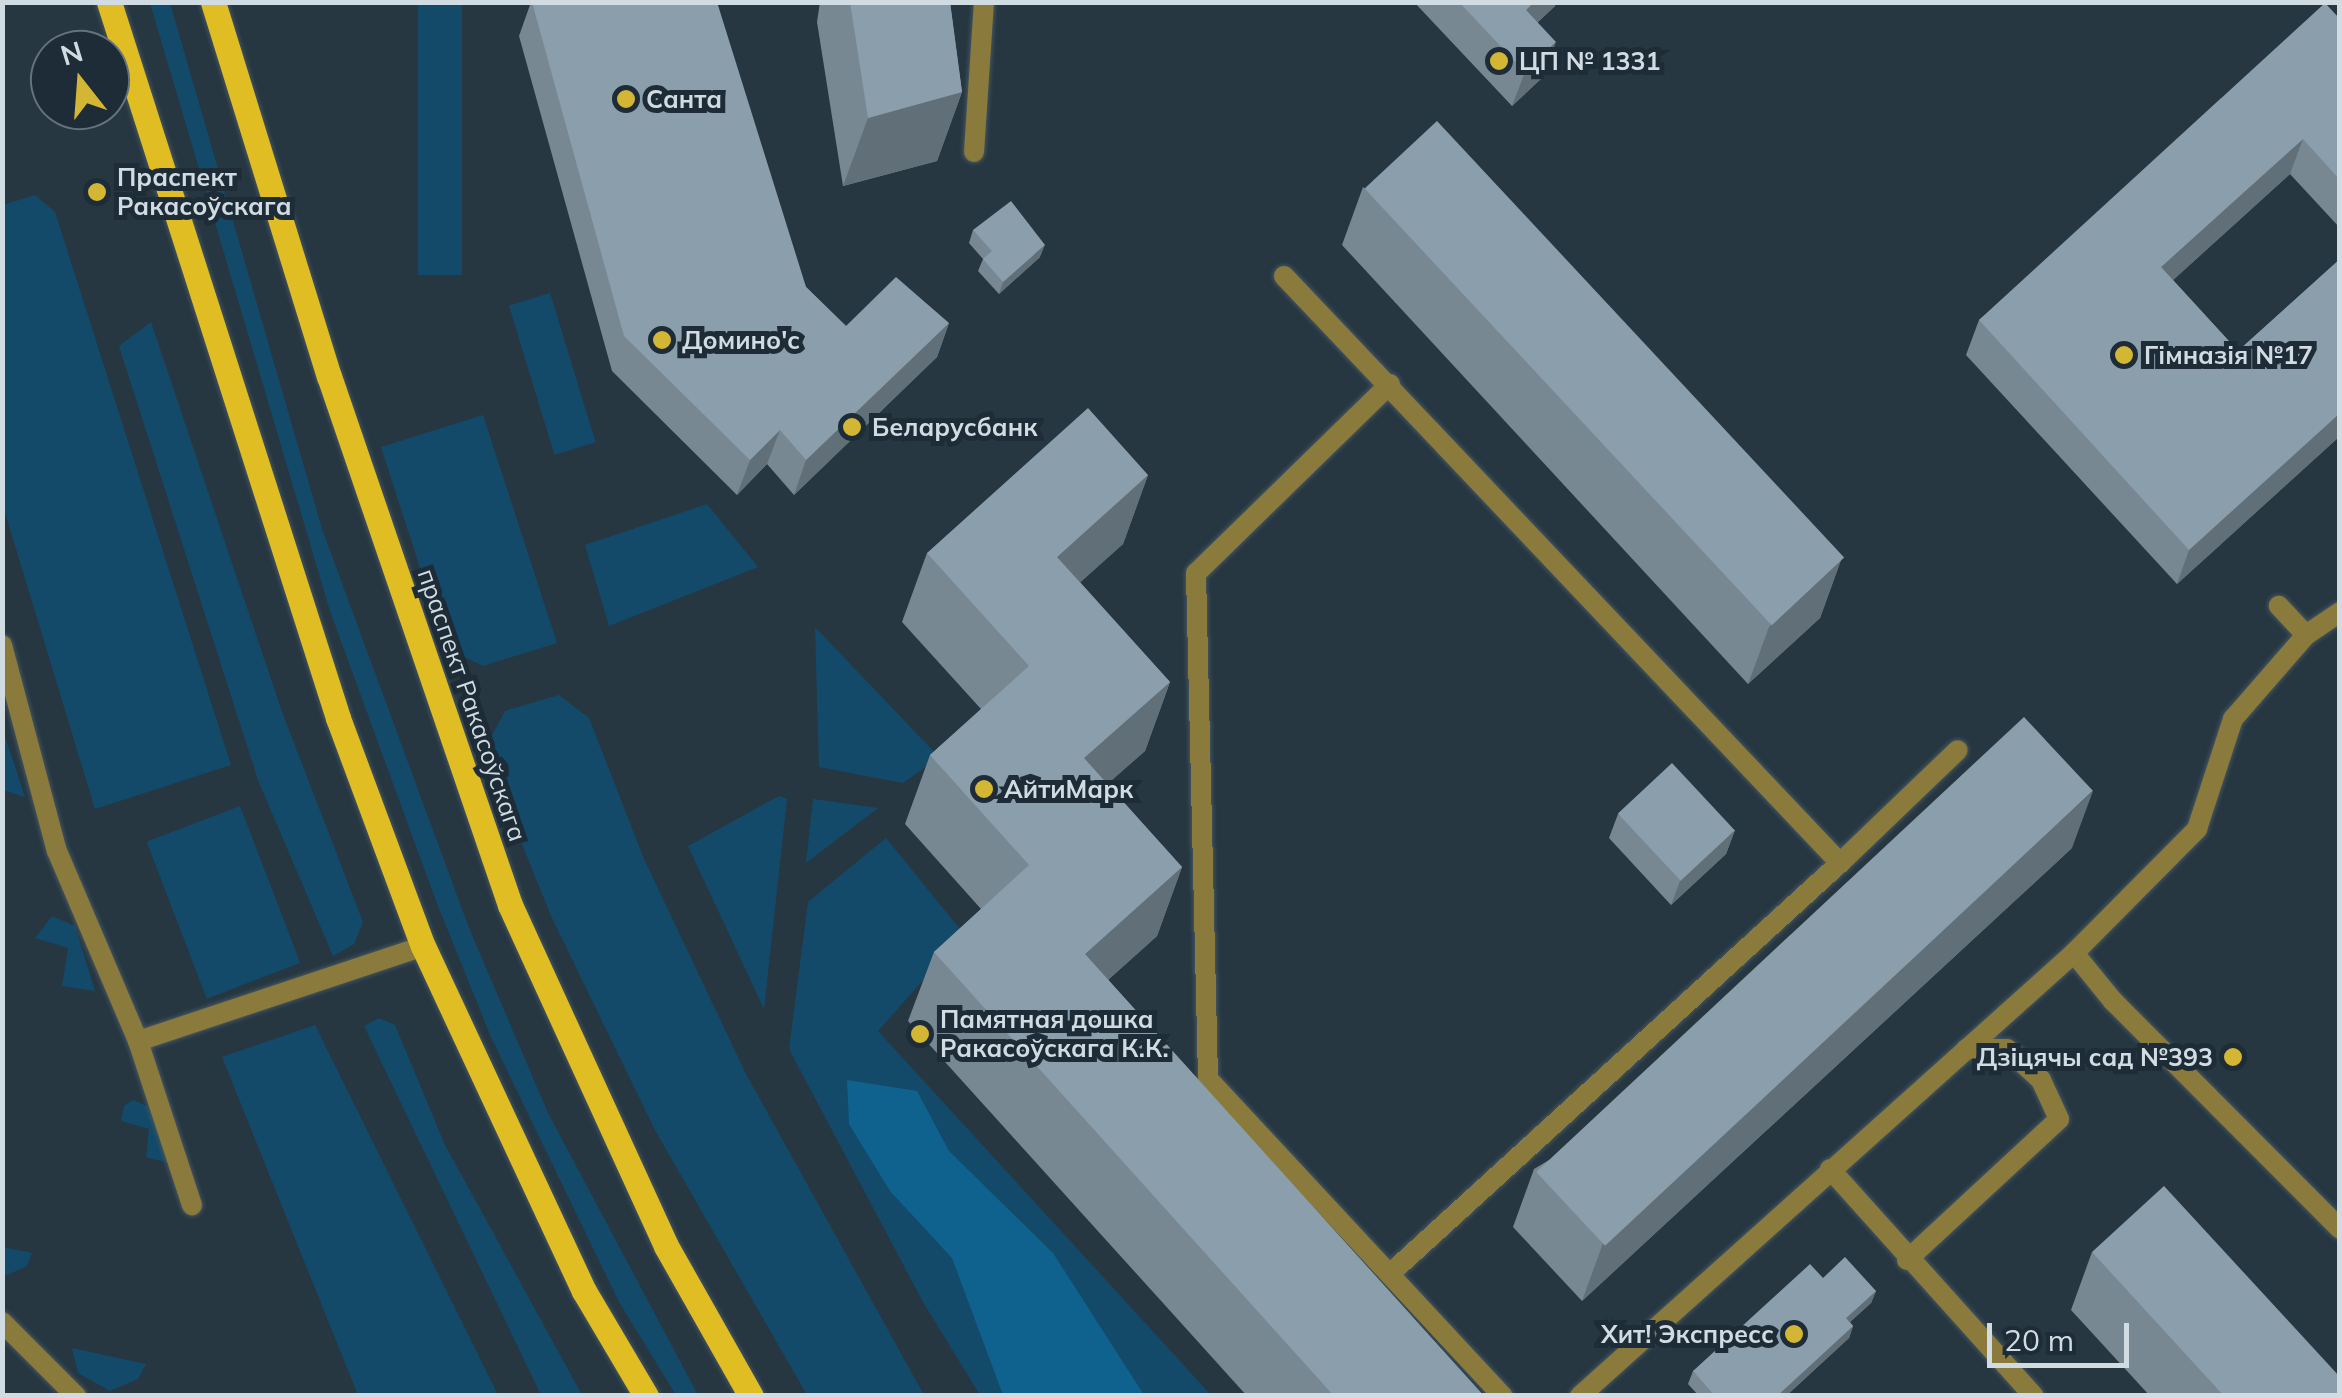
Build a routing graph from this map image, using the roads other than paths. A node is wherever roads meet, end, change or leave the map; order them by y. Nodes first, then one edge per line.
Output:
1 (110, 2) edge
2 (213, 2) edge
3 (984, 2) edge
4 (974, 152) dead end
5 (1284, 276) dead end
6 (1390, 384) junction
7 (2279, 606) dead end
8 (2340, 612) edge
9 (2306, 636) junction
10 (2, 646) edge
11 (1958, 750) dead end
12 (1840, 863) junction
13 (423, 946) junction
14 (2074, 953) junction
15 (138, 1041) junction
16 (1966, 1049) junction
17 (1830, 1169) junction
18 (192, 1204) dead end
19 (2340, 1229) edge
20 (1907, 1260) junction
21 (1392, 1272) junction
22 (2, 1322) edge
23 (76, 1396) edge
24 (646, 1396) edge
25 (751, 1396) edge
26 (1503, 1396) edge
27 (1580, 1396) edge
28 (2034, 1396) edge

1 - 13 main road
2 - 25 main road, праспект Ракасоўскага
3 - 4 lane
5 - 6 lane
6 - 12 lane
6 - 21 lane
7 - 9 lane
8 - 9 lane
9 - 14 lane
10 - 15 lane
11 - 12 lane
12 - 21 lane
13 - 15 lane
13 - 24 main road
14 - 16 lane
14 - 19 lane
15 - 18 lane
16 - 17 lane
16 - 20 lane
17 - 20 lane
17 - 27 lane
20 - 28 lane
21 - 26 lane
22 - 23 lane

